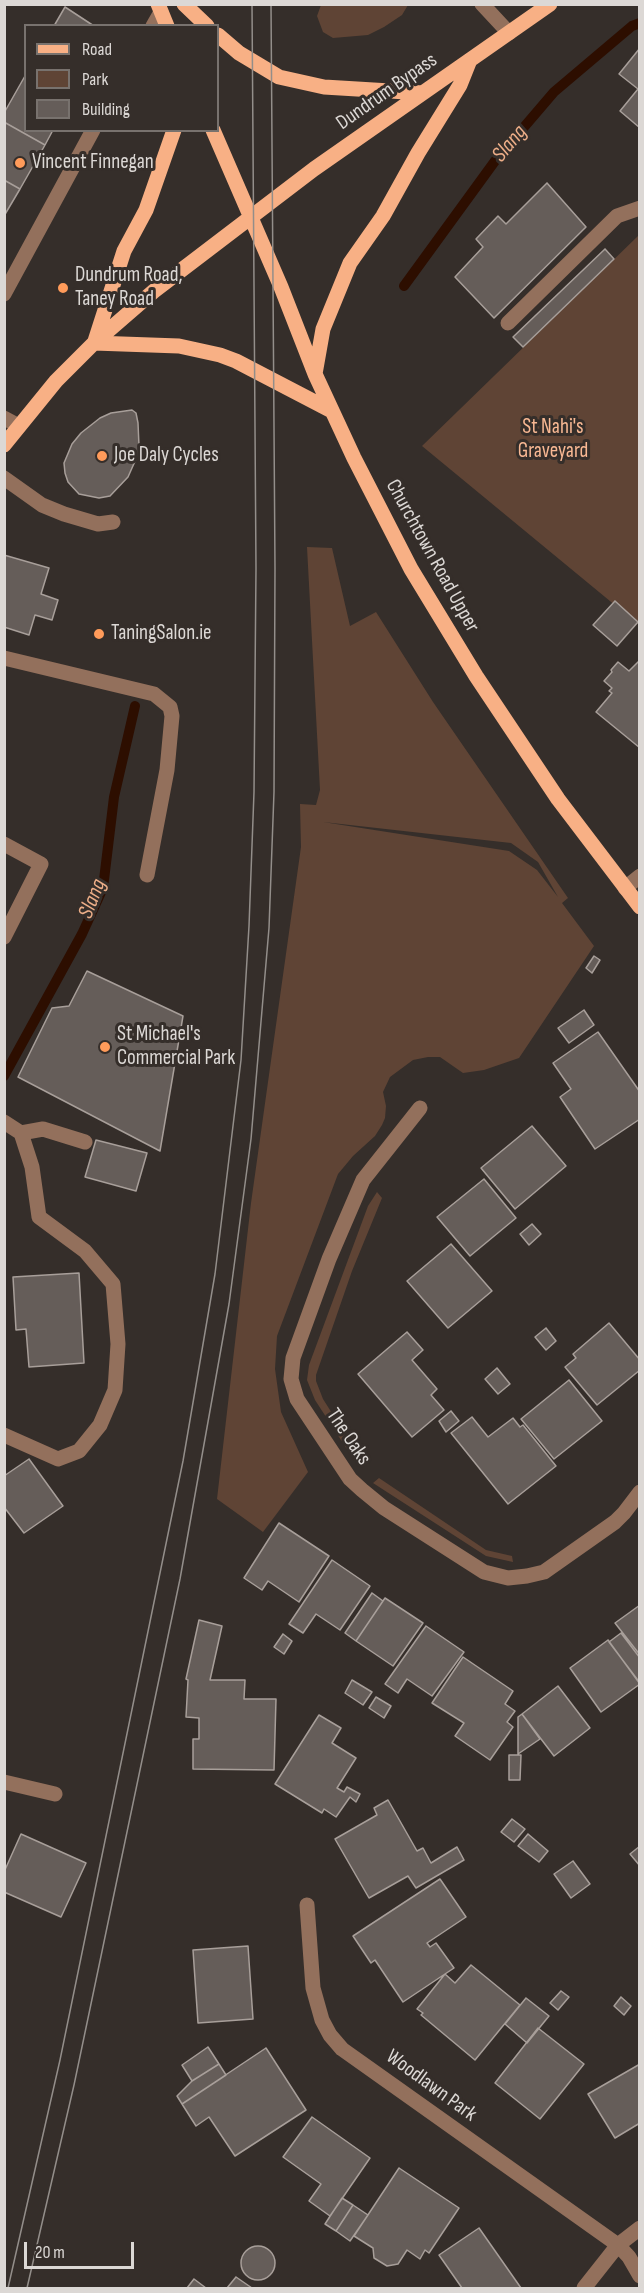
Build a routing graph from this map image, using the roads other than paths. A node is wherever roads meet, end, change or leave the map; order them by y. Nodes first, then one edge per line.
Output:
1 (184, 4) edge
2 (482, 4) edge
3 (550, 4) edge
4 (205, 24) edge
5 (509, 33) junction
6 (219, 36) edge
7 (470, 60) junction
8 (423, 93) junction
9 (92, 132) edge
10 (173, 132) edge
11 (214, 132) edge
12 (639, 208) edge
13 (251, 217) junction
14 (4, 294) edge
15 (508, 323) dead end
16 (94, 344) junction
17 (315, 374) junction
18 (332, 411) junction
19 (4, 418) edge
20 (19, 426) junction
21 (4, 445) edge
22 (4, 478) edge
23 (113, 522) dead end
24 (4, 658) edge
25 (4, 844) edge
26 (147, 875) dead end
27 (639, 876) edge
28 (625, 888) junction
29 (639, 907) edge
30 (4, 937) edge
31 (420, 1108) dead end
32 (4, 1122) edge
33 (21, 1134) junction
34 (85, 1142) dead end
35 (4, 1435) edge
36 (639, 1492) edge
37 (4, 1782) edge
38 (55, 1794) dead end
39 (307, 1905) dead end
40 (639, 2228) edge
41 (618, 2245) junction
42 (639, 2276) edge
43 (584, 2289) edge

1 - 4 main road
2 - 5 street
3 - 5 main road, Dundrum Bypass
5 - 7 main road, Dundrum Bypass
6 - 8 main road
7 - 8 main road, Dundrum Bypass
7 - 17 main road
8 - 13 main road, Dundrum Bypass
9 - 14 street
10 - 16 main road
11 - 13 main road, Churchtown Road Upper
12 - 15 street
13 - 16 main road, Dundrum Bypass
13 - 17 main road, Churchtown Road Upper
16 - 18 main road
16 - 20 main road, Dundrum Bypass
17 - 18 main road, Churchtown Road Upper
18 - 28 main road, Churchtown Road Upper
19 - 20 street
20 - 21 main road, Dundrum Bypass
22 - 23 street
24 - 26 street
25 - 30 street
27 - 28 street
28 - 29 main road, Churchtown Road Upper
31 - 36 street, The Oaks
32 - 33 street
33 - 34 street
33 - 35 street
37 - 38 street
39 - 41 street, Woodlawn Park
40 - 41 street
41 - 42 street, Woodlawn Park
41 - 43 street

